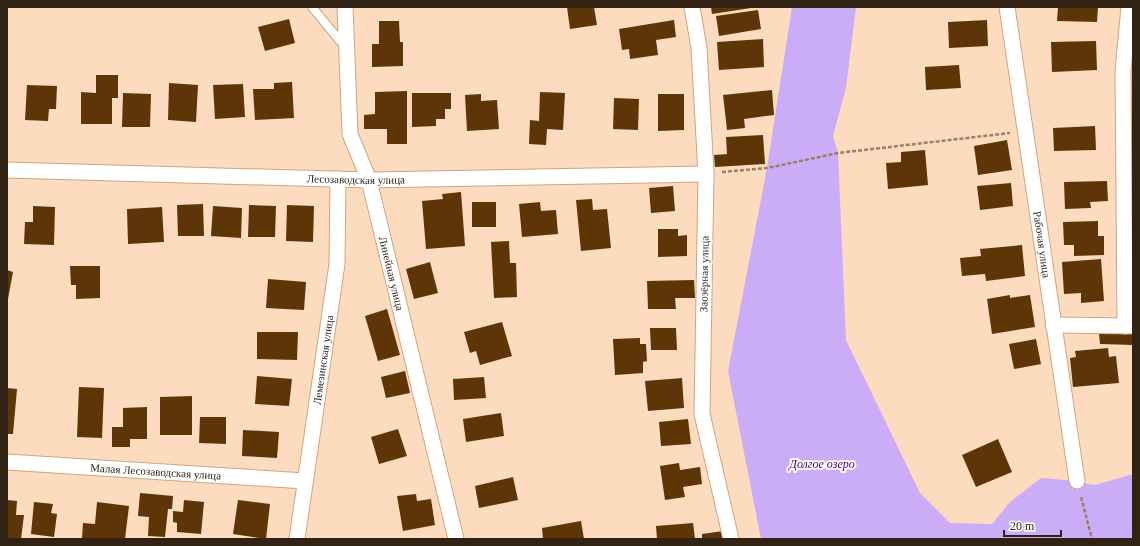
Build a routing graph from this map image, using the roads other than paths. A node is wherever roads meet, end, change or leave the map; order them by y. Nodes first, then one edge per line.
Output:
1 (312, 7) edge
2 (345, 7) edge
3 (692, 7) edge
4 (1007, 7) edge
5 (1129, 7) edge
6 (346, 47) junction
7 (1128, 71) edge
8 (7, 170) edge
9 (706, 174) junction
10 (338, 179) junction
11 (369, 180) junction
12 (1053, 324) junction
13 (1129, 326) edge
14 (7, 462) edge
15 (305, 481) junction
16 (1077, 481) road end
17 (297, 539) edge
18 (456, 539) edge
19 (731, 539) edge

1 - 6 lane
2 - 6 street, Линейная улица
3 - 9 street, Заозёрная улица
4 - 12 street, Рабочая улица
5 - 7 street
6 - 11 street, Линейная улица
7 - 13 street
8 - 10 street, Лесозаводская улица
9 - 11 street, Лесозаводская улица
9 - 19 street, Заозёрная улица
10 - 11 street, Лесозаводская улица
10 - 15 street, Лемезинская улица
11 - 18 street, Линейная улица
12 - 13 street
12 - 16 street, Рабочая улица
14 - 15 street, Малая Лесозаводская улица
15 - 17 street, Лемезинская улица

